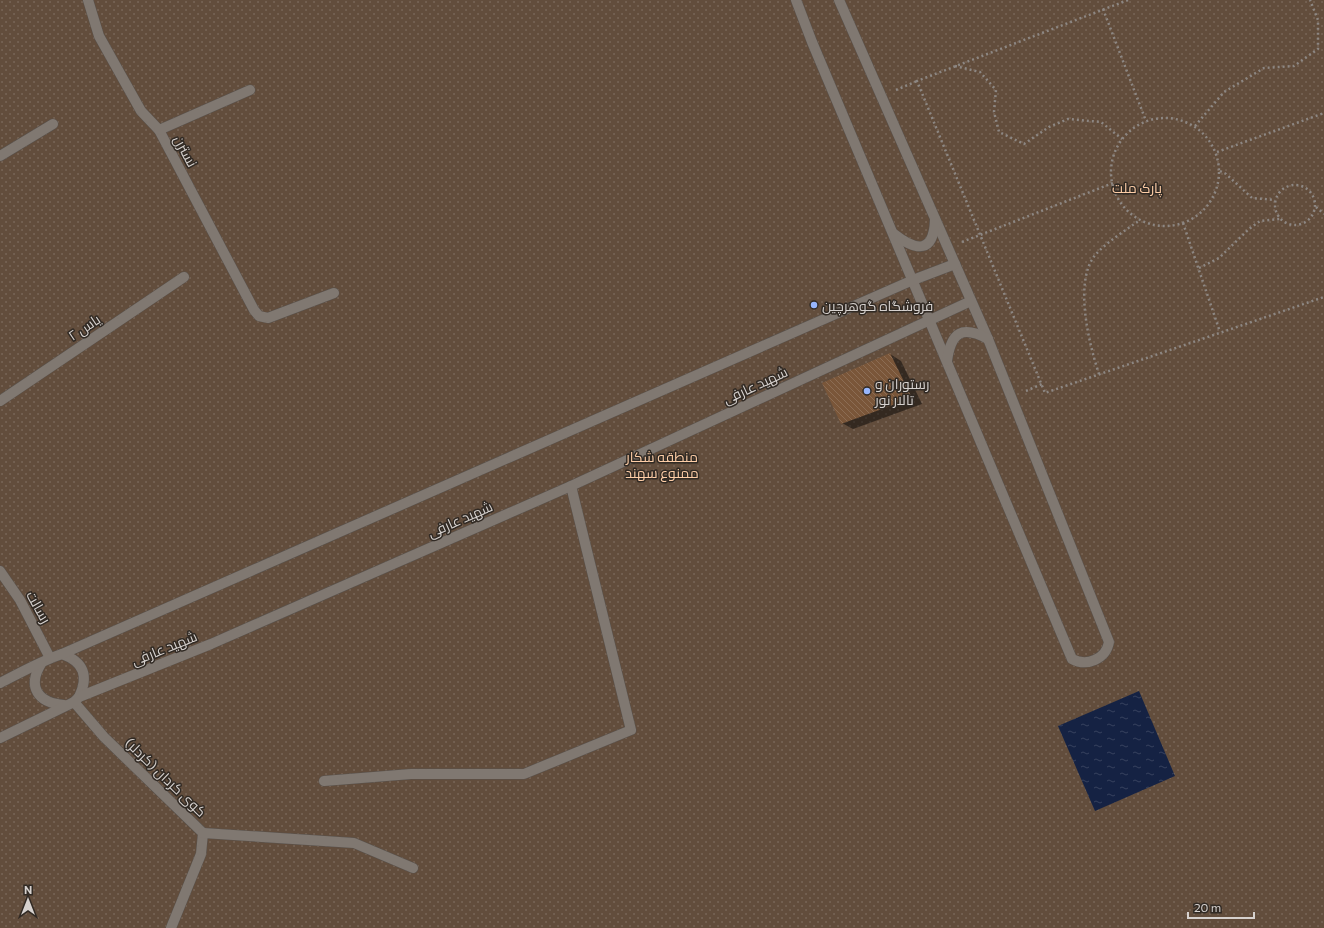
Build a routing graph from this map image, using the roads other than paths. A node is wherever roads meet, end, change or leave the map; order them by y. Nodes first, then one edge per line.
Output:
1 (796, 0) edge
2 (839, 0) edge
3 (91, 1) edge
4 (250, 90) dead end
5 (53, 124) dead end
6 (159, 130) junction
7 (0, 156) edge
8 (935, 218) junction
9 (893, 232) junction
10 (955, 264) junction
11 (184, 277) dead end
12 (913, 280) junction
13 (334, 293) dead end
14 (971, 301) junction
15 (930, 320) junction
16 (988, 339) junction
17 (947, 361) junction
18 (0, 401) edge
19 (571, 486) junction
20 (0, 571) edge
21 (62, 654) junction
22 (45, 661) junction
23 (0, 683) edge
24 (72, 701) junction
25 (0, 738) edge
26 (324, 781) dead end
27 (203, 833) junction
28 (413, 868) dead end
29 (171, 928) edge

1 - 9 street
2 - 8 street
3 - 6 street, نسترن
4 - 6 street
5 - 7 street
6 - 13 street, نسترن
8 - 9 street
8 - 10 street
9 - 12 street
10 - 12 street
10 - 14 street
11 - 18 street, یاس ۲
12 - 15 street
12 - 21 street
14 - 15 street, شهید عارفی
14 - 16 street
15 - 17 street
15 - 19 street, شهید عارفی
16 - 17 street
16 - 17 street
19 - 24 street, شهید عارفی
19 - 26 street
20 - 22 street, رسالت
21 - 22 street
21 - 24 street
22 - 23 street
22 - 24 street
24 - 25 street, شهید عارفی
24 - 27 street, کوی کردان (کردلر)
27 - 28 street
27 - 29 street, کوی کردان (کردلر)

